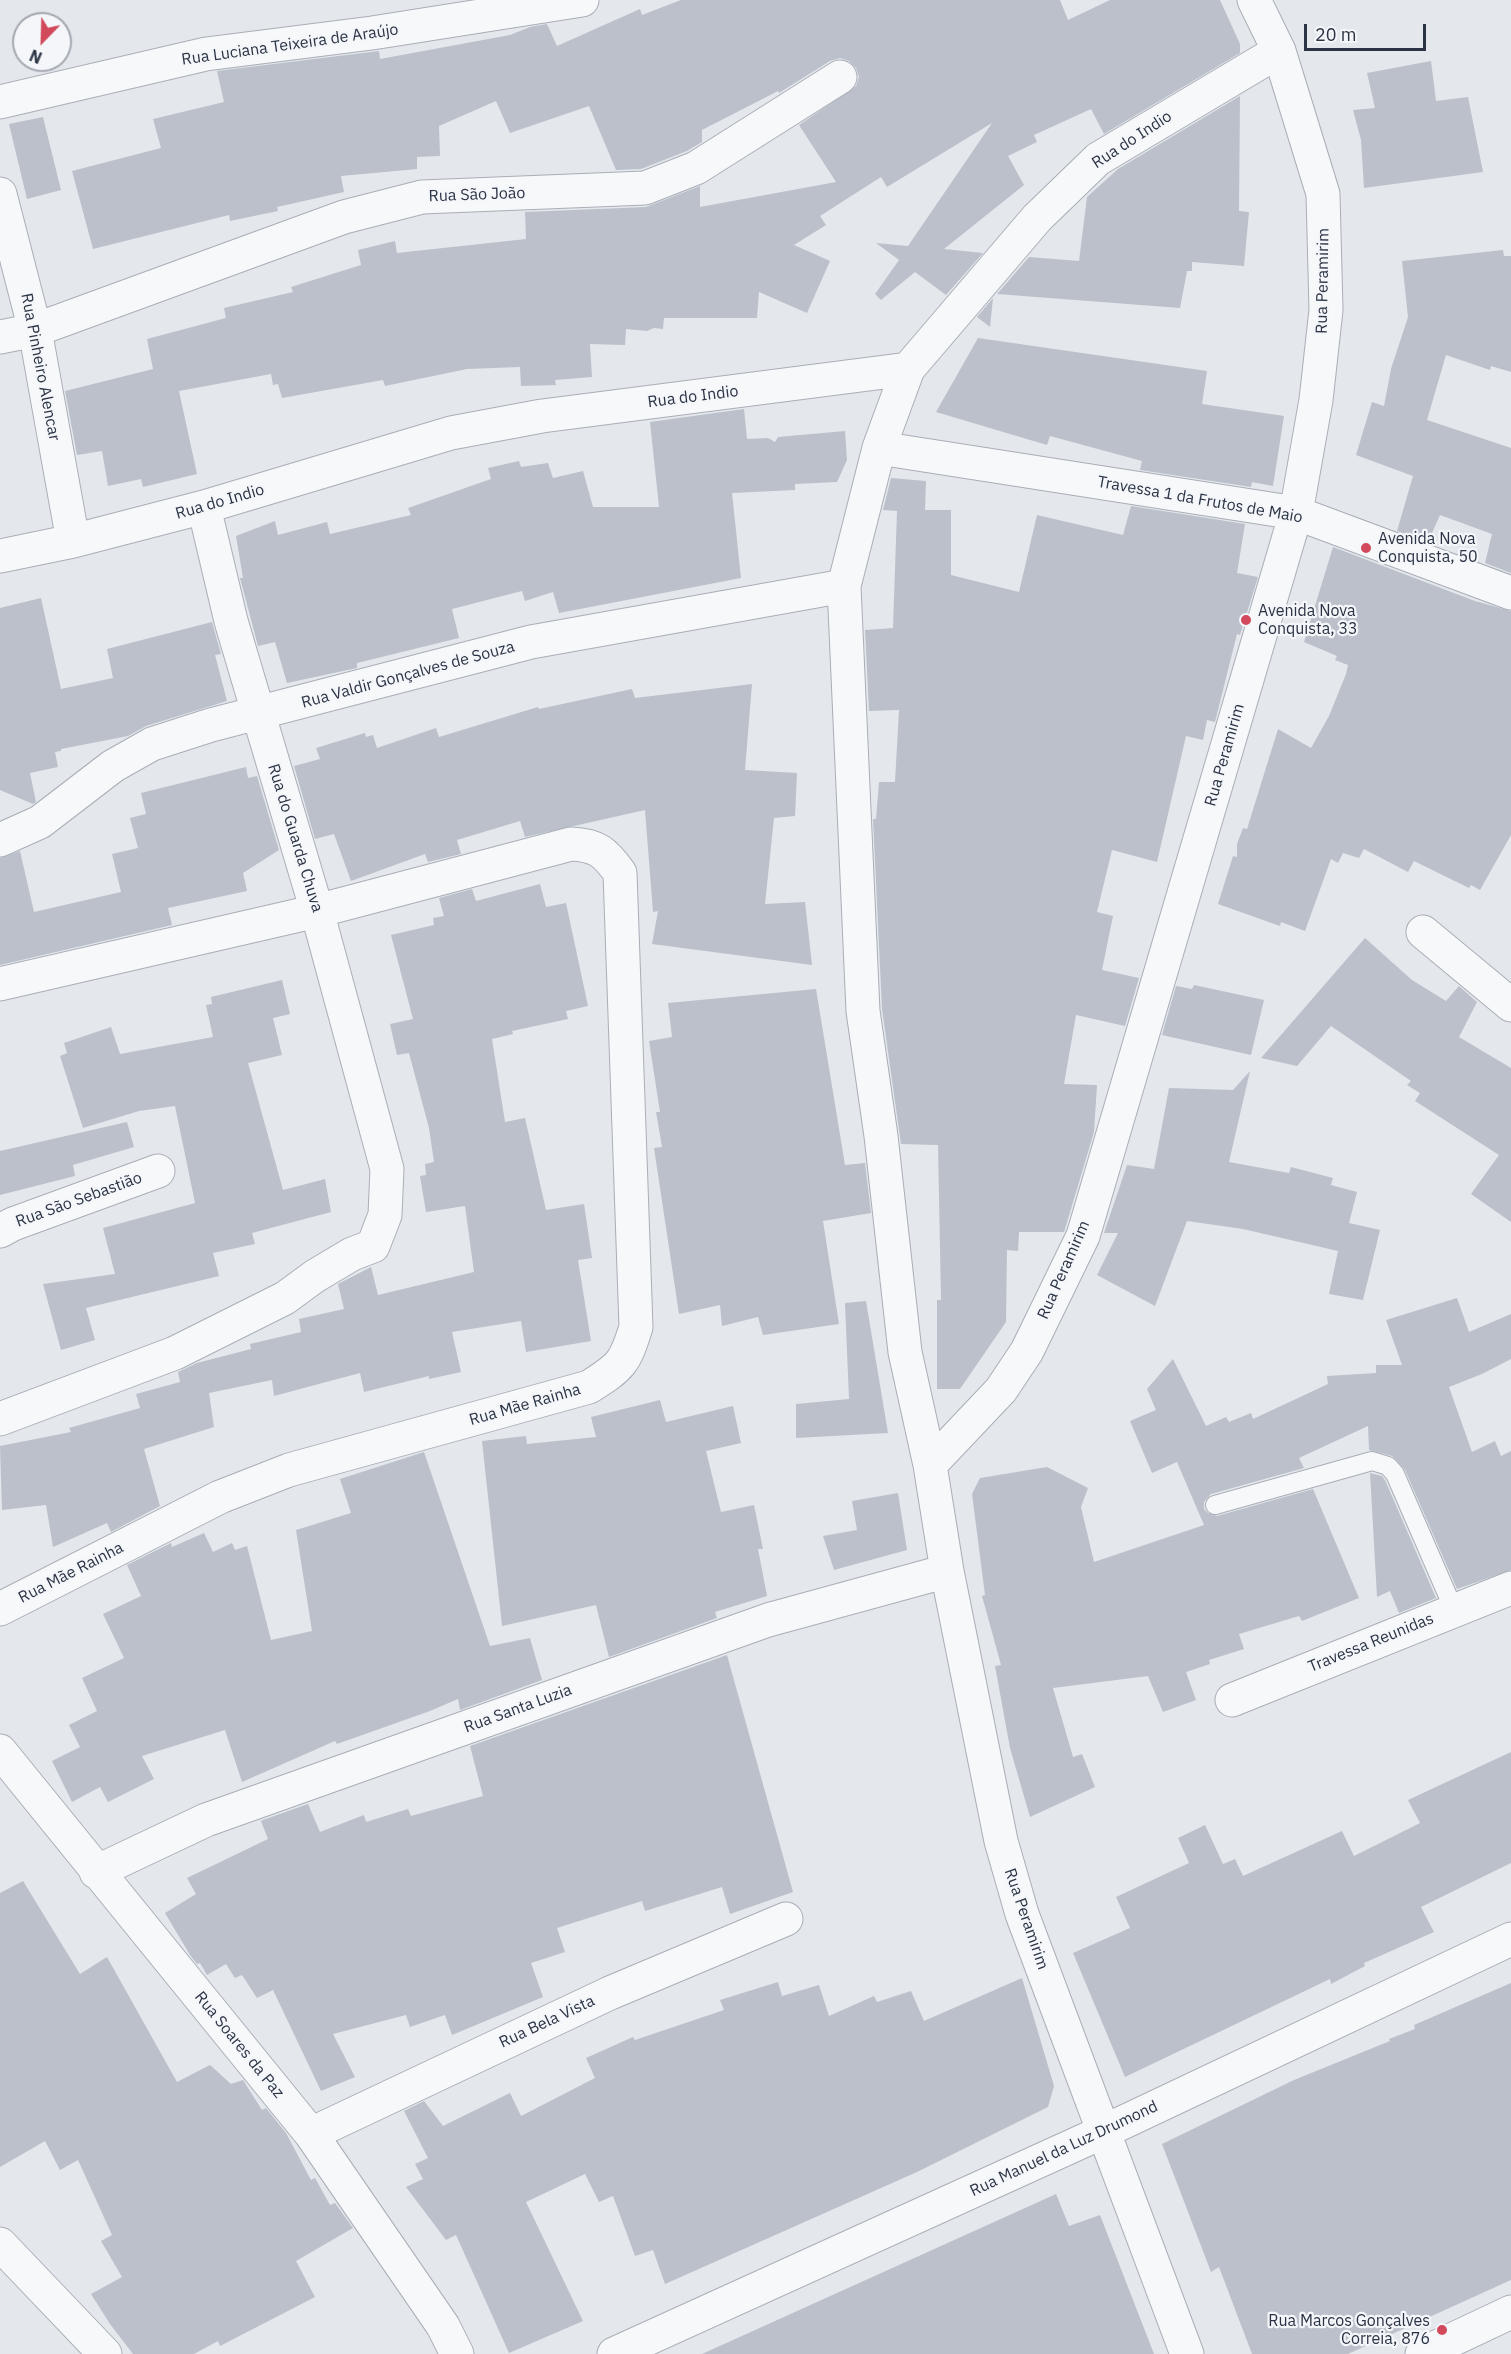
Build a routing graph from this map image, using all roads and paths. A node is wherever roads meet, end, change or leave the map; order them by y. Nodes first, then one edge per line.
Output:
1 (582, 0) edge
2 (1254, 0) edge
3 (1279, 51) junction
4 (840, 76) dead end
5 (0, 102) edge
6 (0, 194) edge
7 (35, 330) junction
8 (0, 337) edge
9 (908, 369) junction
10 (879, 448) junction
11 (204, 507) junction
12 (1296, 513) junction
13 (73, 541) junction
14 (0, 556) edge
15 (844, 586) junction
16 (1511, 593) edge
17 (257, 714) junction
18 (0, 840) edge
19 (317, 911) junction
20 (1423, 932) dead end
21 (0, 984) edge
22 (1511, 1005) edge
23 (158, 1171) dead end
24 (0, 1231) edge
25 (0, 1419) edge
26 (930, 1465) junction
27 (1215, 1504) dead end
28 (947, 1571) junction
29 (1511, 1588) edge
30 (0, 1609) edge
31 (1454, 1610) junction
32 (1232, 1700) dead end
33 (0, 1751) edge
34 (96, 1872) junction
35 (786, 1919) dead end
36 (1511, 1939) edge
37 (1105, 2131) junction
38 (311, 2134) junction
39 (0, 2244) edge
40 (1511, 2312) edge
41 (105, 2354) edge
42 (457, 2354) edge
43 (614, 2354) edge
44 (1187, 2354) edge
45 (1422, 2354) edge

1 - 5 street, Rua Luciana Teixeira de Araújo
2 - 3 street, Rua Peramirim
3 - 9 street, Rua do Indio
3 - 12 street, Rua Peramirim
4 - 7 street, Rua São João
6 - 7 street, Rua Pinheiro Alencar
7 - 8 street, Rua São João
7 - 13 street, Rua Pinheiro Alencar
9 - 10 street, Rua Peramirim
9 - 11 street, Rua do Indio
10 - 12 street, Travessa 1 da Frutos de Maio
10 - 15 street, Rua Peramirim
11 - 13 street, Rua do Indio
11 - 17 street, Rua do Guarda Chuva
12 - 16 street, Travessa 1 da Frutos de Maio
12 - 26 street, Rua Peramirim
13 - 14 street, Rua do Indio
15 - 17 street, Rua Valdir Gonçalves de Souza
15 - 26 street, Rua Peramirim
17 - 18 street, Rua Valdir Gonçalves de Souza
17 - 19 street, Rua do Guarda Chuva
19 - 21 street
19 - 25 street, Rua do Guarda Chuva
19 - 30 street, Rua Mãe Rainha
20 - 22 street
23 - 24 street, Rua São Sebastião
26 - 28 street, Rua Peramirim
27 - 31 lane
28 - 34 street, Rua Santa Luzia
28 - 37 street, Rua Peramirim
29 - 31 street, Travessa Reunidas
31 - 32 street, Travessa Reunidas
33 - 34 street, Rua Soares da Paz
34 - 38 street, Rua Soares da Paz
35 - 38 street, Rua Bela Vista
36 - 37 street, Rua Manuel da Luz Drumond
37 - 43 street, Rua Manuel da Luz Drumond
37 - 44 street, Rua Peramirim
38 - 42 street, Rua Soares da Paz
39 - 41 street
40 - 45 street

